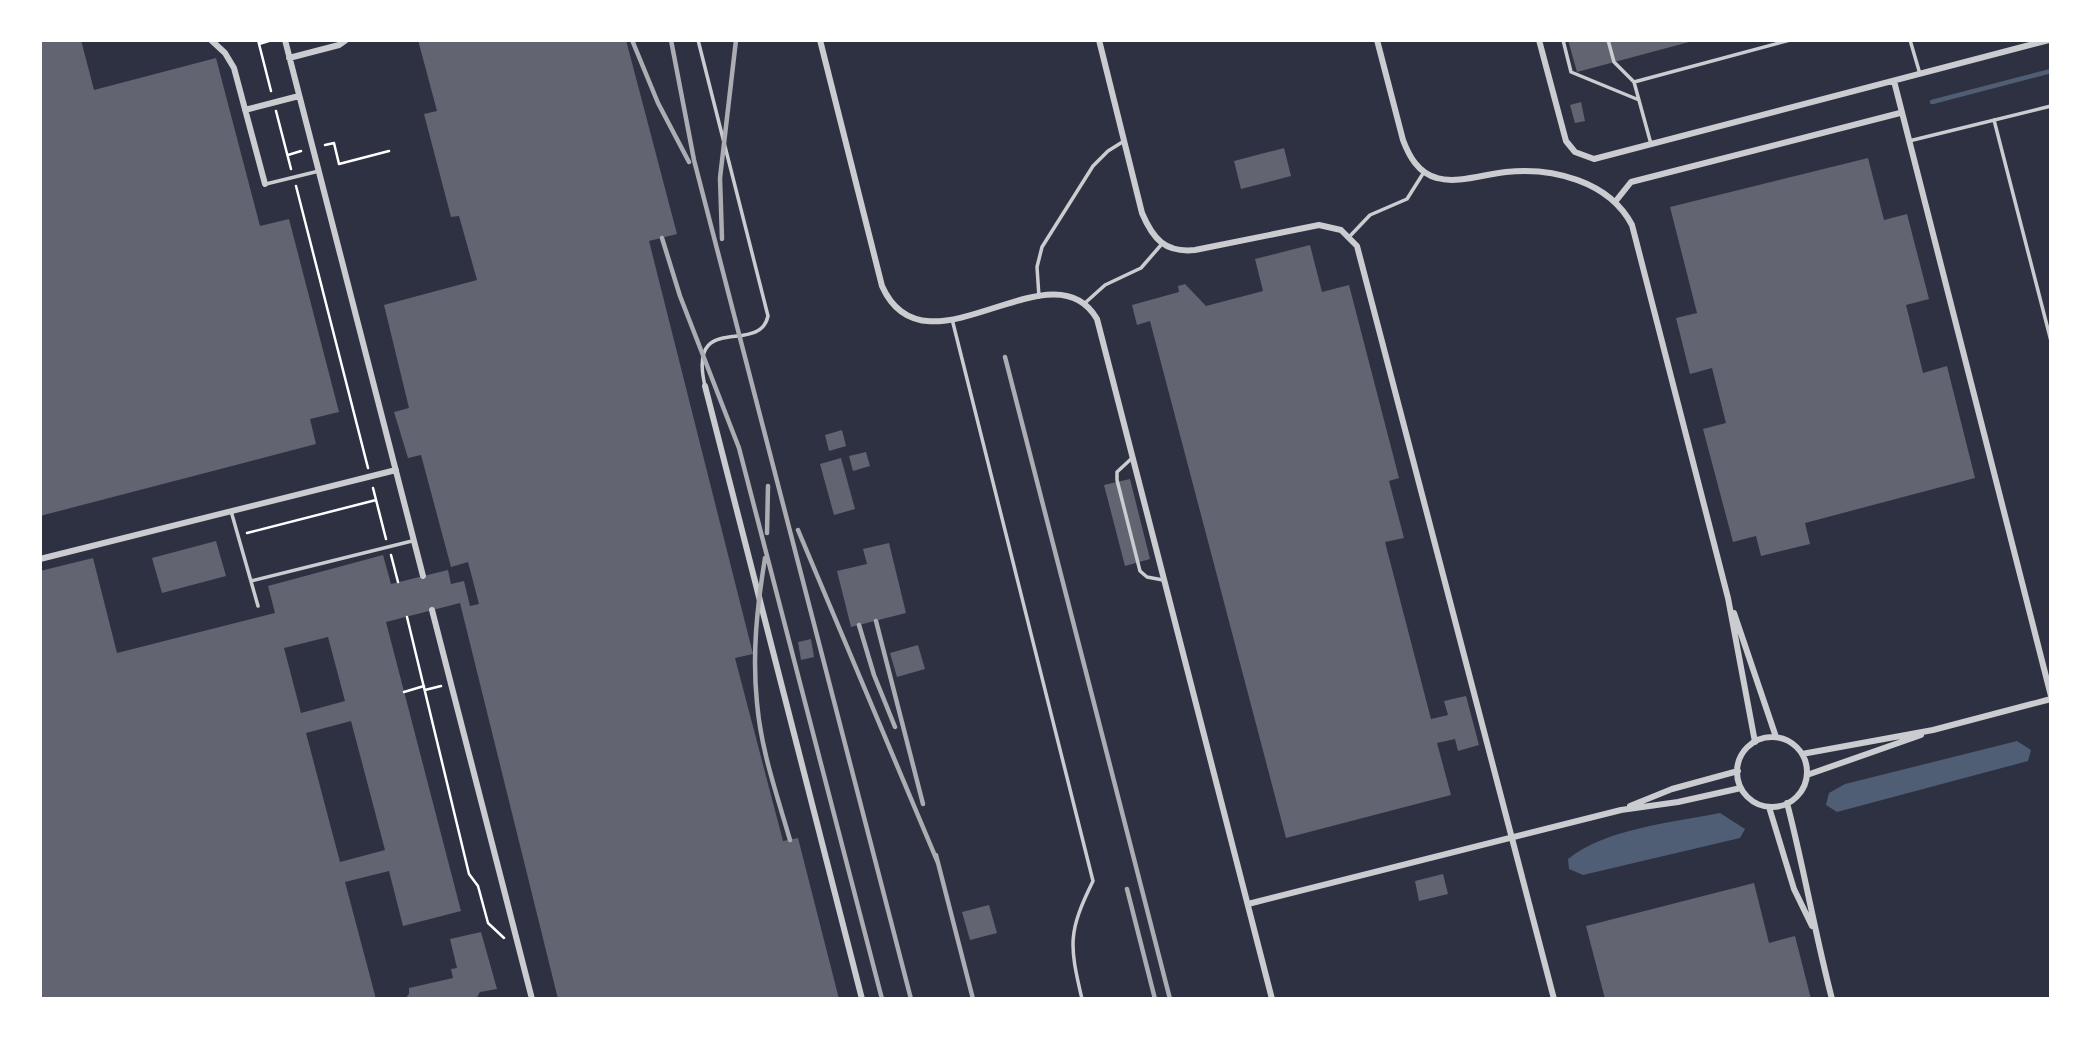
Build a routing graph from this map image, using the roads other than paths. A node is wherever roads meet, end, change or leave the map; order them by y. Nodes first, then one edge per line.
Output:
1 (211, 40) edge
2 (285, 40) edge
3 (346, 40) edge
4 (698, 40) edge
5 (820, 40) edge
6 (1099, 40) edge
7 (1377, 40) edge
8 (1539, 40) edge
9 (1563, 40) edge
10 (1608, 40) edge
11 (1790, 40) edge
12 (1910, 40) edge
13 (2047, 40) edge
14 (289, 58) junction
15 (1920, 74) junction
16 (1894, 81) junction
17 (1634, 82) junction
18 (299, 96) junction
19 (1639, 100) junction
20 (2051, 106) edge
21 (246, 110) junction
22 (1900, 113) junction
23 (1994, 120) junction
24 (1124, 142) junction
25 (1907, 142) junction
26 (1651, 144) junction
27 (318, 171) junction
28 (1424, 172) junction
29 (265, 184) joint
30 (1615, 202) junction
31 (1350, 236) junction
32 (1161, 245) junction
33 (1039, 297) junction
34 (1086, 303) junction
35 (952, 319) junction
36 (2051, 341) edge
37 (705, 386) joint
38 (1133, 457) junction
39 (396, 470) junction
40 (231, 511) junction
41 (414, 540) junction
42 (40, 559) edge
43 (424, 576) dead end
44 (1165, 580) junction
45 (251, 582) junction
46 (1728, 598) junction
47 (258, 606) dead end
48 (432, 610) dead end
49 (2050, 686) edge
50 (2051, 697) edge
51 (1933, 730) junction
52 (1776, 737) junction
53 (1755, 742) junction
54 (1802, 754) junction
55 (1738, 771) junction
56 (1807, 775) junction
57 (1741, 788) junction
58 (1787, 803) junction
59 (1769, 807) junction
60 (1621, 810) junction
61 (1512, 836) junction
62 (1248, 904) junction
63 (1814, 929) junction
64 (532, 999) edge
65 (862, 999) edge
66 (1082, 999) edge
67 (1272, 999) edge
68 (1554, 999) edge
69 (1832, 999) edge

1 - 21 street
2 - 14 street
3 - 14 street
4 - 37 lane
5 - 35 street
6 - 24 street
7 - 28 street
8 - 26 street
9 - 19 lane
10 - 17 lane
11 - 17 lane
12 - 15 lane
13 - 15 street
14 - 18 street
15 - 16 street
16 - 22 street
16 - 26 street
17 - 19 lane
18 - 21 street
18 - 27 street
19 - 26 lane
20 - 23 lane
21 - 29 street
22 - 25 street
22 - 30 street
23 - 25 lane
23 - 36 lane
24 - 32 street
24 - 33 lane
25 - 49 street
27 - 29 lane
27 - 39 street
28 - 30 street
28 - 31 lane
30 - 46 street
31 - 32 street
31 - 61 street
32 - 34 lane
33 - 34 street
33 - 35 street
34 - 38 street
35 - 66 lane
37 - 65 street
38 - 44 street
38 - 44 lane
39 - 40 street
39 - 41 street
40 - 42 street
40 - 45 lane
41 - 43 street
41 - 45 lane
44 - 62 street
45 - 47 lane
46 - 52 street
46 - 53 street
48 - 64 street
49 - 50 street
50 - 51 street
51 - 54 street
51 - 56 street
52 - 53 street
52 - 54 street
53 - 55 street
54 - 56 street
55 - 57 street
55 - 60 street
56 - 58 street
57 - 59 street
57 - 60 street
58 - 59 street
58 - 63 street
59 - 63 street
60 - 61 street
61 - 62 street
61 - 68 street
62 - 67 street
63 - 69 street

